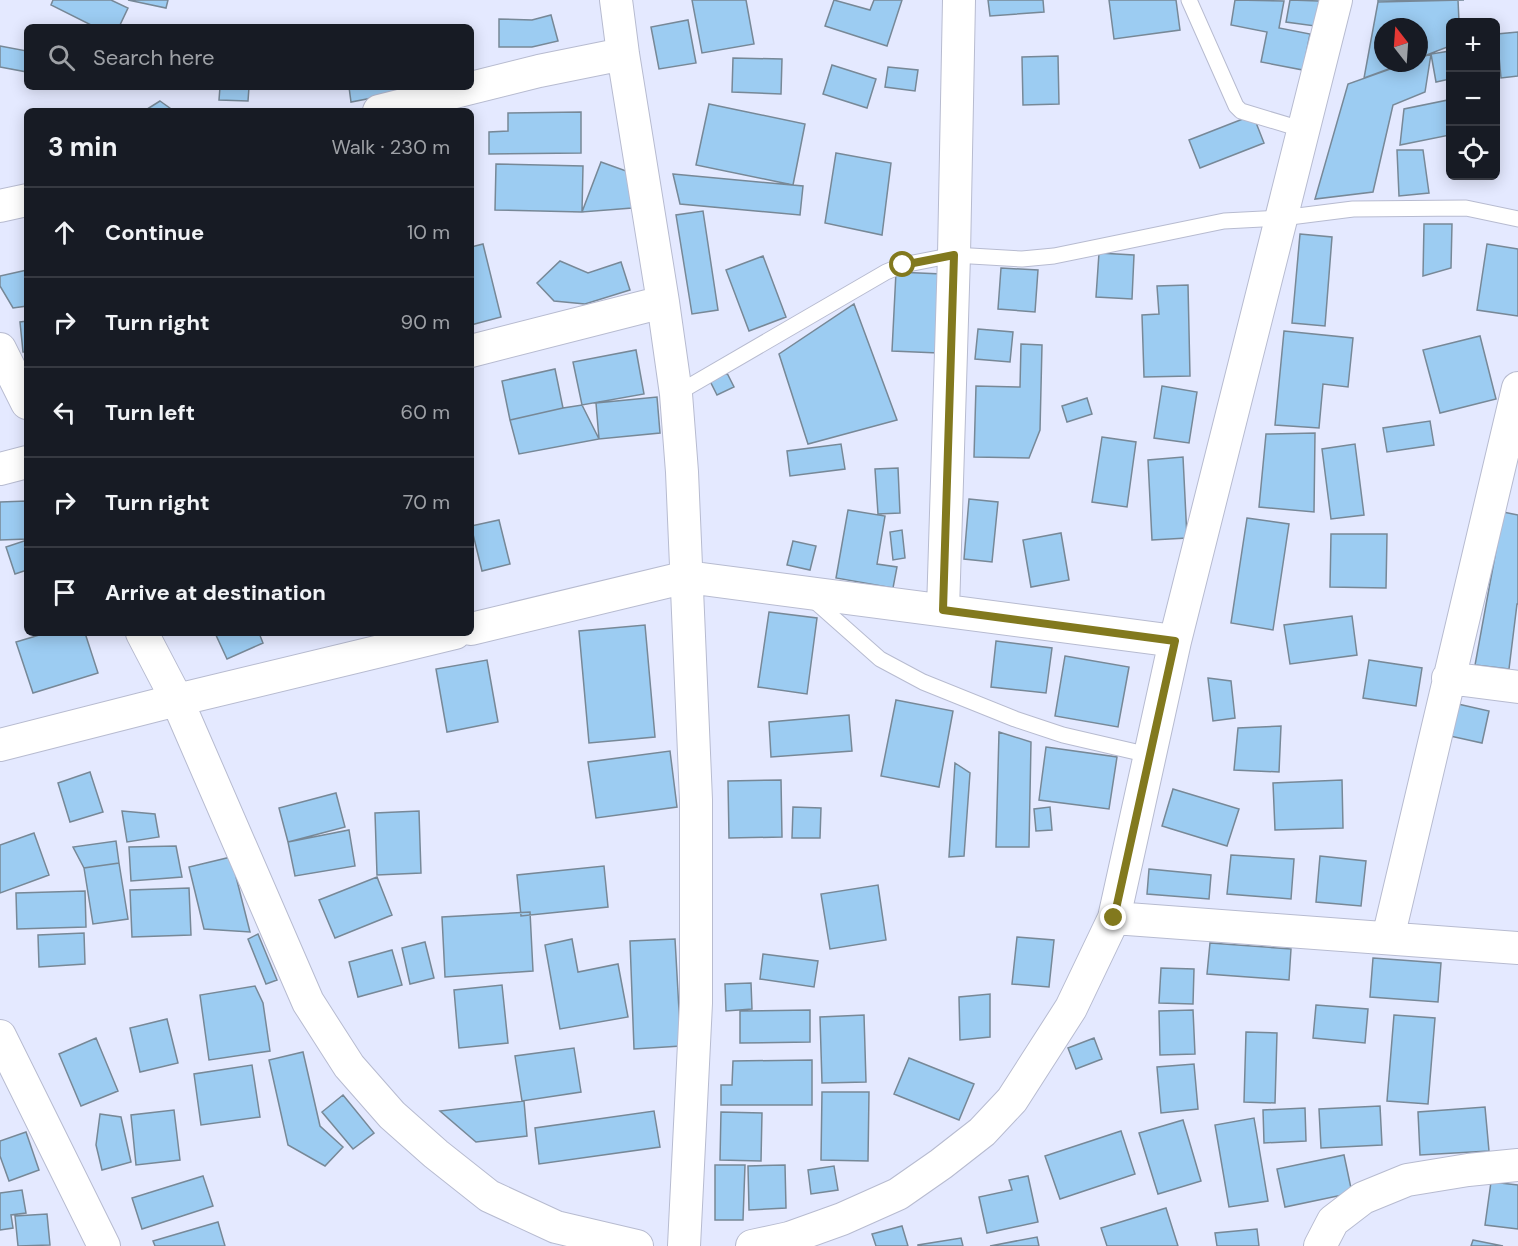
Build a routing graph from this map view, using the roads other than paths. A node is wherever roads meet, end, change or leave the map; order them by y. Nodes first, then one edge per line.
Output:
1 (616, 0) edge
2 (959, 0) edge
3 (1189, 0) edge
4 (1336, 0) edge
5 (622, 54) junction
6 (474, 87) edge
7 (463, 90) edge
8 (391, 108) edge
9 (1304, 130) junction
10 (24, 201) edge
11 (0, 206) edge
12 (1282, 218) junction
13 (1518, 219) edge
14 (954, 255) junction
15 (663, 302) junction
16 (0, 349) edge
17 (474, 350) edge
18 (1518, 388) edge
19 (676, 394) junction
20 (24, 397) edge
21 (24, 463) edge
22 (0, 469) edge
23 (687, 577) junction
24 (804, 592) junction
25 (943, 610) junction
26 (474, 628) edge
27 (144, 636) edge
28 (443, 636) edge
29 (1175, 641) junction
30 (1448, 678) junction
31 (1518, 687) edge
32 (177, 700) junction
33 (0, 746) edge
34 (1149, 755) junction
35 (1114, 918) junction
36 (1388, 938) junction
37 (1518, 948) edge
38 (4, 1054) edge
39 (1518, 1165) edge
40 (104, 1246) edge
41 (637, 1246) edge
42 (684, 1246) edge
43 (752, 1246) edge
44 (1320, 1246) edge

1 - 5 street
2 - 14 street
3 - 9 lane
4 - 9 street
5 - 6 street
5 - 15 street
7 - 8 street
9 - 12 street
10 - 11 street
12 - 13 lane
12 - 14 lane
12 - 29 street
14 - 19 lane
14 - 25 street
15 - 17 street
15 - 19 street
16 - 20 street
18 - 30 street
19 - 23 street
21 - 22 street
23 - 24 street
23 - 26 street
23 - 42 street
24 - 25 street
24 - 34 lane
25 - 29 street
27 - 32 street
28 - 32 street
29 - 34 street
30 - 31 street
30 - 36 street
32 - 33 street
32 - 41 street
34 - 35 street
35 - 36 street
35 - 43 street
36 - 37 street
38 - 40 street
39 - 44 street

